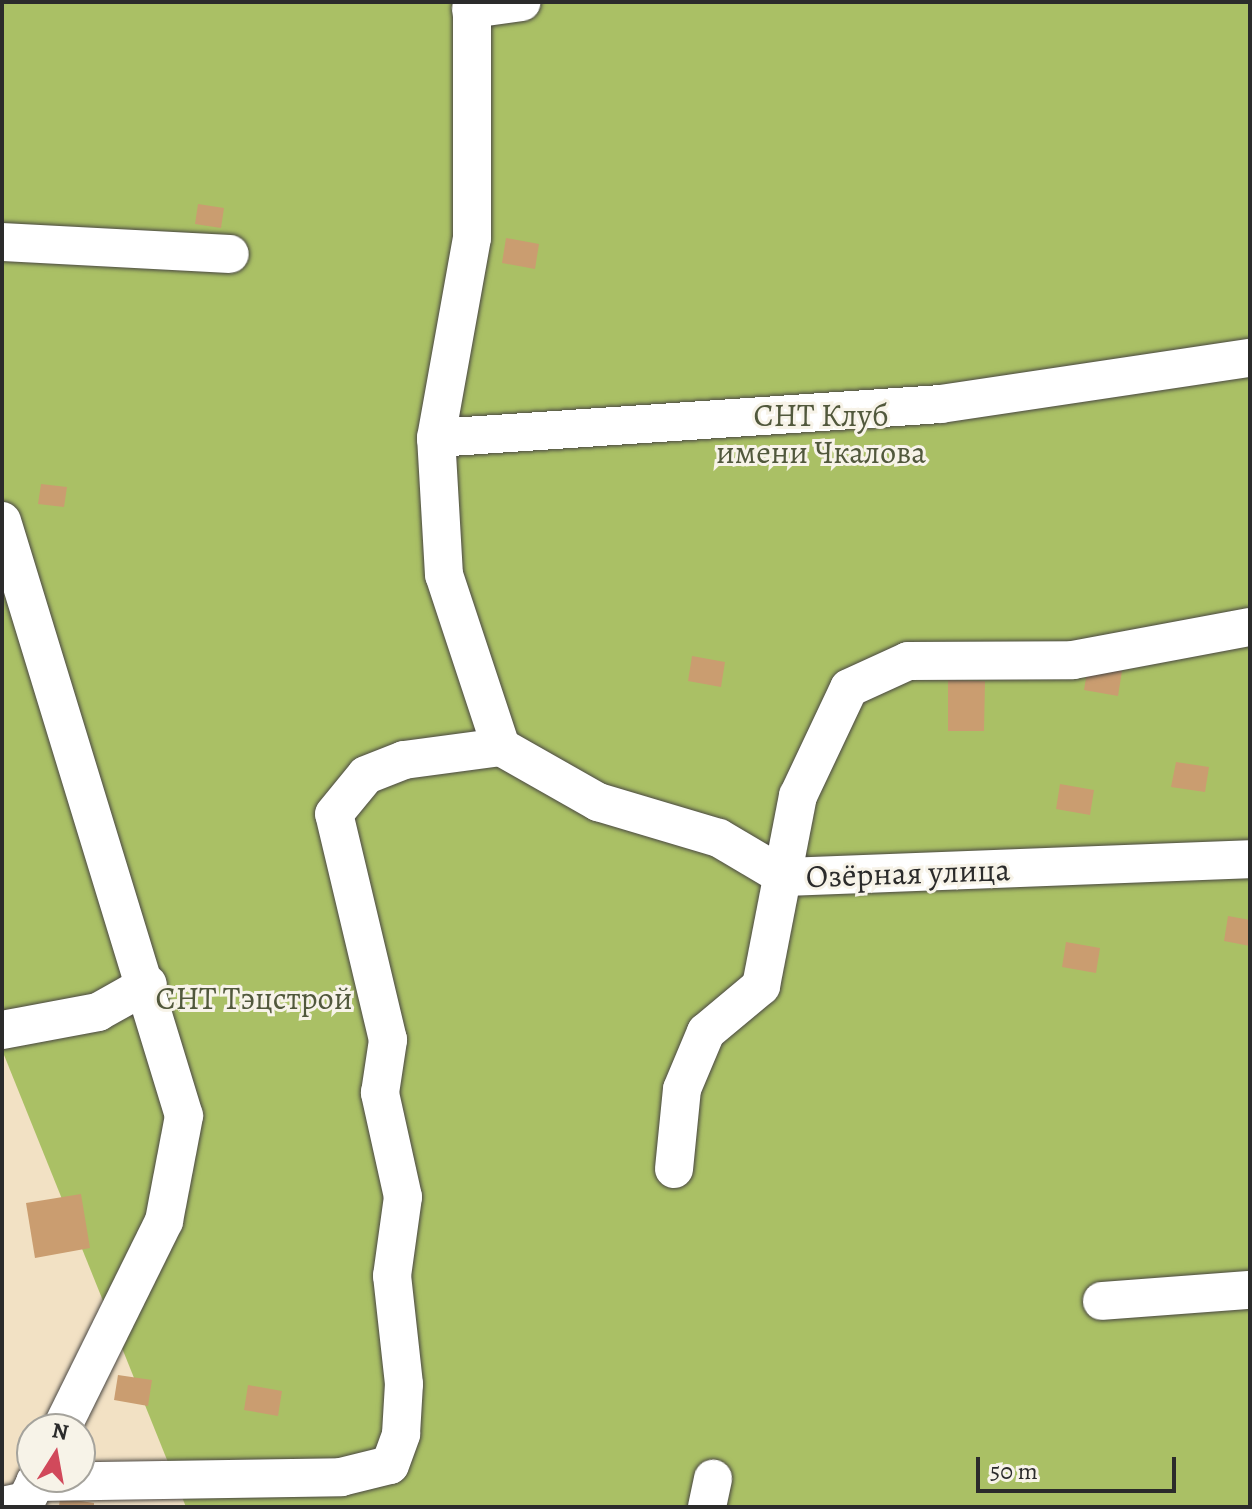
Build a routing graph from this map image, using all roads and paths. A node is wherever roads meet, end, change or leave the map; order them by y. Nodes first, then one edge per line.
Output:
1 (522, 2) edge
2 (472, 6) edge
3 (2, 242) edge
4 (230, 254) dead end
5 (1250, 358) edge
6 (436, 438) junction
7 (2, 521) edge
8 (1250, 627) edge
9 (501, 747) junction
10 (1250, 859) edge
11 (785, 877) junction
12 (148, 984) junction
13 (2, 1030) edge
14 (674, 1169) dead end
15 (1250, 1290) edge
16 (1102, 1301) dead end
17 (69, 1413) edge
18 (96, 1489) edge

1 - 2 street
2 - 6 street
3 - 4 street
5 - 6 street
6 - 9 street
7 - 12 street
8 - 11 street
9 - 11 street, Озёрная улица
9 - 18 street
10 - 11 street, Озёрная улица
11 - 14 street
12 - 13 street
12 - 17 street
15 - 16 street

